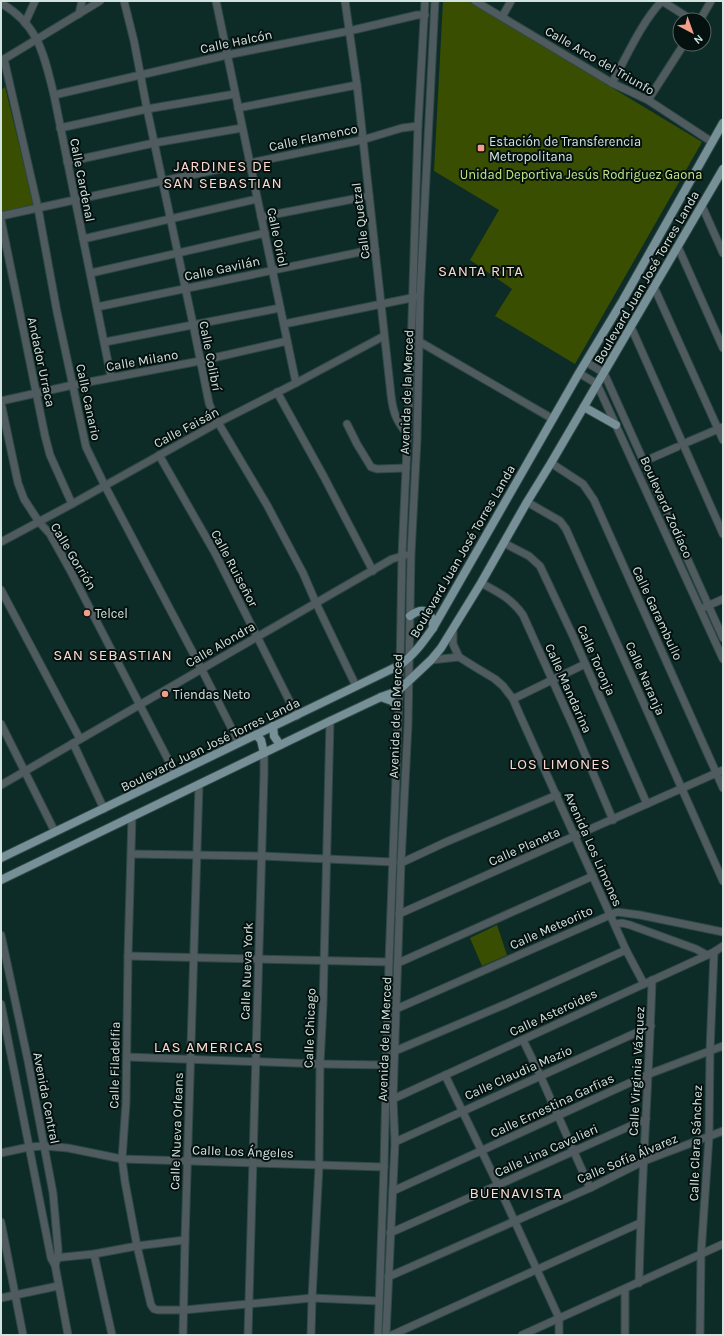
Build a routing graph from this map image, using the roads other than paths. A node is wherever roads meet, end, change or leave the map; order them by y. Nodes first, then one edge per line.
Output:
1 (35, 1) edge
2 (82, 1) edge
3 (100, 1) edge
4 (124, 1) edge
5 (216, 1) edge
6 (345, 1) edge
7 (425, 1) edge
8 (434, 1) edge
9 (475, 1) edge
10 (511, 1) edge
11 (662, 1) edge
12 (711, 1) edge
13 (1, 3) edge
14 (679, 12) edge
15 (705, 12) edge
16 (79, 14) junction
17 (425, 15) junction
18 (502, 17) junction
19 (25, 23) junction
20 (349, 30) junction
21 (38, 39) junction
22 (679, 52) edge
23 (227, 55) junction
24 (2, 60) edge
25 (140, 74) junction
26 (612, 83) junction
27 (357, 85) junction
28 (235, 94) junction
29 (54, 95) junction
30 (648, 100) junction
31 (238, 108) junction
32 (147, 109) junction
33 (723, 123) edge
34 (418, 126) junction
35 (60, 128) junction
36 (242, 128) junction
37 (362, 140) junction
38 (712, 142) junction
39 (154, 143) junction
40 (67, 162) junction
41 (250, 162) junction
42 (723, 169) edge
43 (162, 181) junction
44 (369, 196) junction
45 (257, 199) junction
46 (75, 200) junction
47 (702, 206) junction
48 (38, 208) junction
49 (1, 216) edge
50 (261, 217) junction
51 (170, 218) junction
52 (1, 220) edge
53 (265, 233) junction
54 (83, 238) junction
55 (678, 248) junction
56 (375, 249) junction
57 (177, 253) junction
58 (723, 253) edge
59 (272, 270) junction
60 (91, 273) junction
61 (185, 288) junction
62 (654, 288) junction
63 (420, 297) junction
64 (412, 298) junction
65 (381, 304) junction
66 (97, 307) junction
67 (280, 308) junction
68 (193, 324) junction
69 (284, 324) junction
70 (631, 327) junction
71 (384, 336) junction
72 (287, 341) junction
73 (105, 342) junction
74 (420, 342) junction
75 (723, 348) edge
76 (200, 361) junction
77 (586, 362) junction
78 (579, 373) junction
79 (604, 373) junction
80 (112, 377) junction
81 (296, 383) junction
82 (597, 384) junction
83 (73, 385) junction
84 (278, 392) junction
85 (36, 393) junction
86 (1, 402) edge
87 (584, 407) junction
88 (553, 419) junction
89 (219, 422) junction
90 (347, 424) dead end
91 (616, 425) junction
92 (720, 428) edge
93 (408, 435) junction
94 (723, 440) edge
95 (680, 446) junction
96 (159, 455) junction
97 (644, 461) junction
98 (551, 463) junction
99 (406, 468) junction
100 (105, 486) junction
101 (527, 502) junction
102 (72, 504) junction
103 (39, 522) junction
104 (723, 534) edge
105 (2, 538) edge
106 (504, 543) junction
107 (411, 554) junction
108 (402, 556) junction
109 (373, 571) junction
110 (481, 583) junction
111 (1, 590) edge
112 (723, 599) edge
113 (316, 603) junction
114 (709, 605) junction
115 (700, 609) junction
116 (410, 616) junction
117 (433, 628) junction
118 (453, 629) junction
119 (257, 637) junction
120 (723, 638) edge
121 (459, 658) junction
122 (409, 659) junction
123 (723, 659) edge
124 (431, 660) junction
125 (585, 664) junction
126 (400, 665) junction
127 (201, 668) junction
128 (552, 679) junction
129 (408, 682) junction
130 (356, 686) junction
131 (398, 691) junction
132 (381, 697) junction
133 (513, 699) junction
134 (140, 705) junction
135 (398, 708) junction
136 (297, 716) junction
137 (330, 721) junction
138 (1, 724) edge
139 (273, 726) junction
140 (256, 735) junction
141 (80, 739) junction
142 (73, 743) junction
143 (239, 743) junction
144 (280, 745) junction
145 (264, 753) junction
146 (25, 771) junction
147 (720, 771) edge
148 (175, 773) junction
149 (199, 784) junction
150 (1, 785) edge
151 (681, 788) junction
152 (723, 788) edge
153 (557, 795) junction
154 (648, 804) junction
155 (104, 809) junction
156 (132, 816) junction
157 (613, 820) junction
158 (54, 832) junction
159 (576, 836) junction
160 (132, 854) junction
161 (197, 856) junction
162 (262, 856) junction
163 (1, 858) edge
164 (326, 858) junction
165 (393, 862) junction
166 (401, 863) junction
167 (593, 876) junction
168 (1, 880) edge
169 (723, 881) edge
170 (399, 914) junction
171 (610, 914) junction
172 (614, 924) junction
173 (723, 932) edge
174 (1, 936) edge
175 (723, 946) edge
176 (626, 950) junction
177 (711, 954) junction
178 (128, 956) junction
179 (194, 958) junction
180 (259, 960) junction
181 (323, 961) junction
182 (389, 962) junction
183 (398, 963) junction
184 (652, 980) junction
185 (644, 984) junction
186 (1, 1004) edge
187 (396, 1009) junction
188 (651, 1026) junction
189 (4, 1030) edge
190 (523, 1040) junction
191 (723, 1046) edge
192 (395, 1051) junction
193 (710, 1051) junction
194 (126, 1057) junction
195 (190, 1059) junction
196 (255, 1061) junction
197 (320, 1064) junction
198 (386, 1065) junction
199 (649, 1074) junction
200 (445, 1075) junction
201 (540, 1075) junction
202 (393, 1099) junction
203 (462, 1111) junction
204 (558, 1116) junction
205 (646, 1119) junction
206 (723, 1131) edge
207 (709, 1137) junction
208 (395, 1142) junction
209 (44, 1146) junction
210 (29, 1147) junction
211 (482, 1151) junction
212 (574, 1152) junction
213 (1, 1153) edge
214 (122, 1159) junction
215 (188, 1161) junction
216 (644, 1161) junction
217 (254, 1163) junction
218 (319, 1166) junction
219 (384, 1167) junction
220 (498, 1185) junction
221 (590, 1188) junction
222 (393, 1191) junction
223 (53, 1193) junction
224 (40, 1196) junction
225 (514, 1220) junction
226 (1, 1222) edge
227 (640, 1223) junction
228 (390, 1233) junction
229 (184, 1240) junction
230 (723, 1244) edge
231 (137, 1246) junction
232 (94, 1254) junction
233 (701, 1254) junction
234 (55, 1260) junction
235 (536, 1269) junction
236 (388, 1277) junction
237 (639, 1283) junction
238 (58, 1286) junction
239 (625, 1289) junction
240 (15, 1295) junction
241 (1, 1298) edge
242 (312, 1298) junction
243 (379, 1301) junction
244 (249, 1304) junction
245 (184, 1310) junction
246 (559, 1318) junction
247 (23, 1335) edge
248 (68, 1335) edge
249 (112, 1335) edge
250 (183, 1335) edge
251 (248, 1335) edge
252 (311, 1335) edge
253 (378, 1335) edge
254 (386, 1335) edge
255 (392, 1335) edge
256 (522, 1335) edge
257 (560, 1335) edge
258 (625, 1335) edge
259 (700, 1335) edge

1 - 19 street
2 - 16 street
3 - 16 street
4 - 25 street, Calle Colibrí
5 - 23 street, Calle Oriol
6 - 20 street, Calle Quetzal
7 - 17 street, Avenida de la Merced
8 - 63 street, Avenida de la Merced
9 - 18 street, Calle Arco del Triunfo
10 - 18 street
11 - 14 street
11 - 26 street
12 - 15 street
13 - 19 street, Calle Cardenal
16 - 21 street
17 - 20 street, Calle Halcón
17 - 34 street, Avenida de la Merced
18 - 26 street, Calle Arco del Triunfo
19 - 21 street, Calle Cardenal
20 - 23 street, Calle Halcón
20 - 27 street, Calle Quetzal
21 - 24 street
21 - 29 street, Calle Cardenal
22 - 30 street
23 - 25 street, Calle Halcón
23 - 28 street, Calle Oriol
24 - 48 street, Calle Canario
25 - 29 street, Calle Halcón
25 - 32 street, Calle Colibrí
26 - 30 street, Calle Arco del Triunfo
27 - 31 street
27 - 37 street, Calle Quetzal
28 - 31 street, Calle Oriol
28 - 32 street
29 - 35 street, Calle Cardenal
30 - 38 street, Calle Arco del Triunfo
31 - 36 street, Calle Oriol
32 - 35 street
32 - 39 street, Calle Colibrí
33 - 38 main road, Boulevard Juan José Torres Landa
34 - 37 street, Calle Flamenco
34 - 64 street, Avenida de la Merced
35 - 40 street, Calle Cardenal
36 - 39 street
36 - 41 street, Calle Oriol
37 - 41 street, Calle Flamenco
37 - 44 street, Calle Quetzal
38 - 77 main road, Boulevard Juan José Torres Landa
39 - 40 street
39 - 43 street, Calle Colibrí
40 - 46 street, Calle Cardenal
41 - 43 street, Calle Flamenco
41 - 45 street, Calle Oriol
42 - 47 main road, Boulevard Juan José Torres Landa
43 - 46 street, Calle Flamenco
43 - 51 street, Calle Colibrí
44 - 50 street
44 - 56 street, Calle Quetzal
45 - 50 street, Calle Oriol
45 - 51 street
46 - 48 street, Calle Flamenco
46 - 54 street, Calle Cardenal
47 - 55 main road, Boulevard Juan José Torres Landa
47 - 58 street
48 - 49 street, Calle Flamenco
48 - 83 street, Calle Canario
50 - 53 street, Calle Oriol
51 - 54 street
51 - 57 street, Calle Colibrí
52 - 85 street, Andador Urraca
53 - 57 street
53 - 59 street, Calle Oriol
54 - 60 street, Calle Cardenal
55 - 62 main road, Boulevard Juan José Torres Landa
55 - 75 street
56 - 59 street, Calle Gavilán
56 - 65 street, Calle Quetzal
57 - 60 street
57 - 61 street, Calle Colibrí
59 - 61 street, Calle Gavilán
59 - 67 street, Calle Oriol
60 - 66 street, Calle Cardenal
61 - 66 street, Calle Gavilán
61 - 68 street, Calle Colibrí
62 - 70 main road, Boulevard Juan José Torres Landa
62 - 92 street
63 - 64 street
63 - 74 street, Avenida de la Merced
64 - 65 street
64 - 93 street, Avenida de la Merced
65 - 69 street
65 - 71 street, Calle Quetzal
66 - 73 street, Calle Cardenal
67 - 68 street
67 - 69 street, Calle Oriol
68 - 73 street
68 - 76 street, Calle Colibrí
69 - 72 street, Calle Oriol
70 - 79 main road, Boulevard Juan José Torres Landa
70 - 95 street
71 - 81 street, Calle Faisán
71 - 93 street, Calle Quetzal
72 - 76 street, Calle Milano
72 - 81 street, Calle Oriol
73 - 80 street, Calle Cardenal
74 - 88 street
74 - 107 street, Avenida de la Merced
76 - 80 street, Calle Milano
76 - 89 street, Calle Colibrí
77 - 78 main road, Boulevard Juan José Torres Landa
77 - 79 street
78 - 82 street
78 - 88 main road, Boulevard Juan José Torres Landa
79 - 82 main road, Boulevard Juan José Torres Landa
79 - 97 street, Boulevard Zodíaco
80 - 83 street, Calle Milano
81 - 84 street, Calle Faisán
82 - 87 main road, Boulevard Juan José Torres Landa
82 - 91 street, Boulevard Zodíaco
83 - 85 street, Calle Milano
83 - 100 street, Calle Canario
84 - 89 street, Calle Faisán
84 - 109 street
85 - 86 street, Calle Milano
85 - 102 street, Andador Urraca
86 - 103 street, Calle Gorrión
87 - 91 main road
87 - 98 main road, Boulevard Juan José Torres Landa
88 - 117 main road, Boulevard Juan José Torres Landa
89 - 96 street, Calle Faisán
89 - 113 street, Calle Colibrí
90 - 99 street
91 - 115 street, Boulevard Zodíaco
92 - 94 street
92 - 95 street
93 - 99 street, Avenida de la Merced
95 - 97 street
95 - 104 street
96 - 100 street, Calle Faisán
96 - 119 street, Calle Ruiseñor
97 - 114 street, Boulevard Zodíaco
98 - 101 main road, Boulevard Juan José Torres Landa
98 - 147 street, Calle Garambullo
99 - 108 street, Avenida de la Merced
100 - 102 street, Calle Faisán
100 - 127 street, Calle Canario
101 - 106 main road, Boulevard Juan José Torres Landa
101 - 151 street, Calle Naranja
102 - 103 street, Calle Faisán
103 - 105 street, Calle Faisán
103 - 134 street, Calle Gorrión
106 - 110 main road, Boulevard Juan José Torres Landa
106 - 125 street, Calle Toronja
107 - 108 street, Calle Alondra
107 - 116 street, Avenida de la Merced
108 - 109 street, Calle Alondra
108 - 126 street, Avenida de la Merced
109 - 113 street, Calle Alondra
110 - 118 main road, Boulevard Juan José Torres Landa
110 - 128 street, Calle Mandarina
111 - 141 street
112 - 114 street
113 - 119 street, Calle Alondra
113 - 130 street, Calle Colibrí
114 - 115 street
114 - 120 street, Boulevard Zodíaco
115 - 123 street, Boulevard Zodíaco
116 - 117 main road
116 - 122 street, Avenida de la Merced
117 - 122 main road, Boulevard Juan José Torres Landa
118 - 121 street
118 - 124 main road, Boulevard Juan José Torres Landa
119 - 127 street, Calle Alondra
119 - 136 street, Calle Ruiseñor
121 - 124 street
121 - 133 street, Avenida Los Limones
122 - 126 main road, Boulevard Juan José Torres Landa
122 - 129 street, Avenida de la Merced
124 - 129 main road, Boulevard Juan José Torres Landa
125 - 128 street
125 - 154 street, Calle Toronja
126 - 130 main road, Boulevard Juan José Torres Landa
126 - 131 street, Avenida de la Merced
127 - 134 street, Calle Alondra
127 - 143 street, Calle Canario
128 - 133 street
128 - 157 street, Calle Mandarina
129 - 131 main road, Boulevard Juan José Torres Landa
129 - 166 street, Avenida de la Merced
130 - 136 main road, Boulevard Juan José Torres Landa
131 - 132 main road, Boulevard Juan José Torres Landa
131 - 135 street, Avenida de la Merced
132 - 135 main road
132 - 137 main road, Boulevard Juan José Torres Landa
133 - 153 street, Avenida Los Limones
134 - 141 street, Calle Alondra
134 - 148 street, Calle Gorrión
135 - 165 street, Avenida de la Merced
136 - 139 main road, Boulevard Juan José Torres Landa
137 - 144 main road, Boulevard Juan José Torres Landa
137 - 164 street, Calle Chicago
138 - 146 street
139 - 140 main road, Boulevard Juan José Torres Landa
139 - 144 main road
140 - 143 main road, Boulevard Juan José Torres Landa
140 - 145 main road
141 - 142 street, Calle Alondra
142 - 146 street, Calle Alondra
142 - 155 street
143 - 148 main road, Boulevard Juan José Torres Landa
144 - 145 main road, Boulevard Juan José Torres Landa
145 - 149 main road, Boulevard Juan José Torres Landa
145 - 162 street, Calle Nueva York
146 - 150 street, Calle Alondra
146 - 158 street
147 - 151 street, Calle Planeta
147 - 152 street, Calle Garambullo
148 - 155 main road, Boulevard Juan José Torres Landa
149 - 156 main road, Boulevard Juan José Torres Landa
149 - 161 street, Calle Nueva Orleans
151 - 154 street, Calle Planeta
151 - 169 street, Calle Naranja
153 - 159 street, Avenida Los Limones
153 - 166 street
154 - 157 street, Calle Planeta
155 - 158 main road, Boulevard Juan José Torres Landa
156 - 160 street, Calle Filadelfia
156 - 168 main road, Boulevard Juan José Torres Landa
157 - 159 street, Calle Planeta
158 - 163 main road, Boulevard Juan José Torres Landa
159 - 167 street, Avenida Los Limones
159 - 170 street, Calle Planeta
160 - 161 street
160 - 178 street, Calle Filadelfia
161 - 162 street
161 - 179 street, Calle Nueva Orleans
162 - 164 street
162 - 180 street, Calle Nueva York
164 - 165 street
164 - 181 street, Calle Chicago
165 - 182 street, Avenida de la Merced
166 - 170 street, Avenida de la Merced
167 - 171 street, Avenida Los Limones
167 - 183 street
170 - 183 street, Avenida de la Merced
171 - 172 street, Avenida Los Limones
171 - 173 street, Calle Meteorito
171 - 187 street, Calle Meteorito
172 - 176 street, Avenida Los Limones
172 - 177 street
174 - 209 street, Avenida Central
175 - 177 street, Calle Asteroides
176 - 185 street, Avenida Los Limones
176 - 192 street
177 - 184 street, Calle Asteroides
177 - 193 street, Calle Clara Sánchez
178 - 179 street
178 - 194 street, Calle Filadelfia
179 - 180 street
179 - 195 street, Calle Nueva Orleans
180 - 181 street
180 - 196 street, Calle Nueva York
181 - 182 street
181 - 197 street, Calle Chicago
182 - 198 street, Avenida de la Merced
183 - 187 street, Avenida de la Merced
184 - 185 street, Calle Asteroides
184 - 188 street, Calle Virginia Vázquez
185 - 190 street, Calle Asteroides
186 - 189 street, Avenida Central
187 - 192 street, Avenida de la Merced
188 - 199 street, Calle Virginia Vázquez
188 - 201 street, Calle Claudia Mazio
189 - 210 street, Avenida Central
190 - 200 street, Calle Asteroides
190 - 201 street
191 - 193 street, Calle Ernestina Garfias
192 - 202 street, Avenida de la Merced
193 - 199 street, Calle Ernestina Garfias
193 - 207 street, Calle Clara Sánchez
194 - 195 street
194 - 214 street, Calle Filadelfia
195 - 196 street
195 - 215 street, Calle Nueva Orleans
196 - 197 street
196 - 217 street, Calle Nueva York
197 - 198 street
197 - 218 street, Calle Chicago
198 - 219 street, Avenida de la Merced
199 - 204 street, Calle Ernestina Garfias
199 - 205 street, Calle Virginia Vázquez
200 - 202 street, Calle Asteroides
200 - 203 street
201 - 203 street, Calle Claudia Mazio
201 - 204 street
202 - 208 street, Avenida de la Merced
203 - 208 street, Calle Claudia Mazio
203 - 211 street
204 - 211 street, Calle Ernestina Garfias
204 - 212 street
205 - 212 street, Calle Lina Cavalieri
205 - 216 street, Calle Virginia Vázquez
206 - 207 street, Calle Sofía Álvarez
207 - 216 street, Calle Sofía Álvarez
207 - 233 street, Calle Clara Sánchez
208 - 222 street, Avenida de la Merced
209 - 210 street, Calle Los Ángeles
209 - 214 street, Calle Los Ángeles
209 - 223 street, Avenida Central
210 - 213 street, Calle Los Ángeles
210 - 224 street, Avenida Central
211 - 220 street
211 - 222 street, Calle Ernestina Garfias
212 - 220 street, Calle Lina Cavalieri
212 - 221 street
214 - 215 street, Calle Los Ángeles
214 - 231 street, Calle Filadelfia
215 - 217 street, Calle Los Ángeles
215 - 229 street, Calle Nueva Orleans
216 - 221 street, Calle Sofía Álvarez
216 - 227 street, Calle Virginia Vázquez
217 - 218 street, Calle Los Ángeles
217 - 244 street, Calle Nueva York
218 - 219 street, Calle Los Ángeles
218 - 242 street, Calle Chicago
219 - 243 street, Avenida de la Merced
220 - 225 street
220 - 228 street, Calle Lina Cavalieri
221 - 225 street, Calle Sofía Álvarez
222 - 228 street, Avenida de la Merced
223 - 224 street
223 - 234 street, Avenida Central
224 - 234 street, Avenida Central
225 - 235 street
225 - 236 street, Calle Sofía Álvarez
226 - 240 street
227 - 235 street
227 - 237 street, Calle Virginia Vázquez
228 - 236 street, Avenida de la Merced
229 - 231 street
229 - 245 street, Calle Nueva Orleans
230 - 233 street
231 - 232 street
231 - 245 street, Calle Filadelfia
232 - 234 street
232 - 249 street
233 - 237 street
233 - 259 street, Calle Clara Sánchez
234 - 238 street, Avenida Central
235 - 246 street
235 - 255 street
236 - 254 street, Avenida de la Merced
237 - 239 street
238 - 240 street
238 - 248 street, Avenida Central
239 - 246 street
239 - 258 street
240 - 241 street
240 - 247 street
242 - 243 street
242 - 244 street
242 - 252 street, Calle Chicago
243 - 253 street, Avenida de la Merced
244 - 245 street
244 - 251 street, Calle Nueva York
245 - 250 street, Calle Nueva Orleans
246 - 256 street
246 - 257 street

